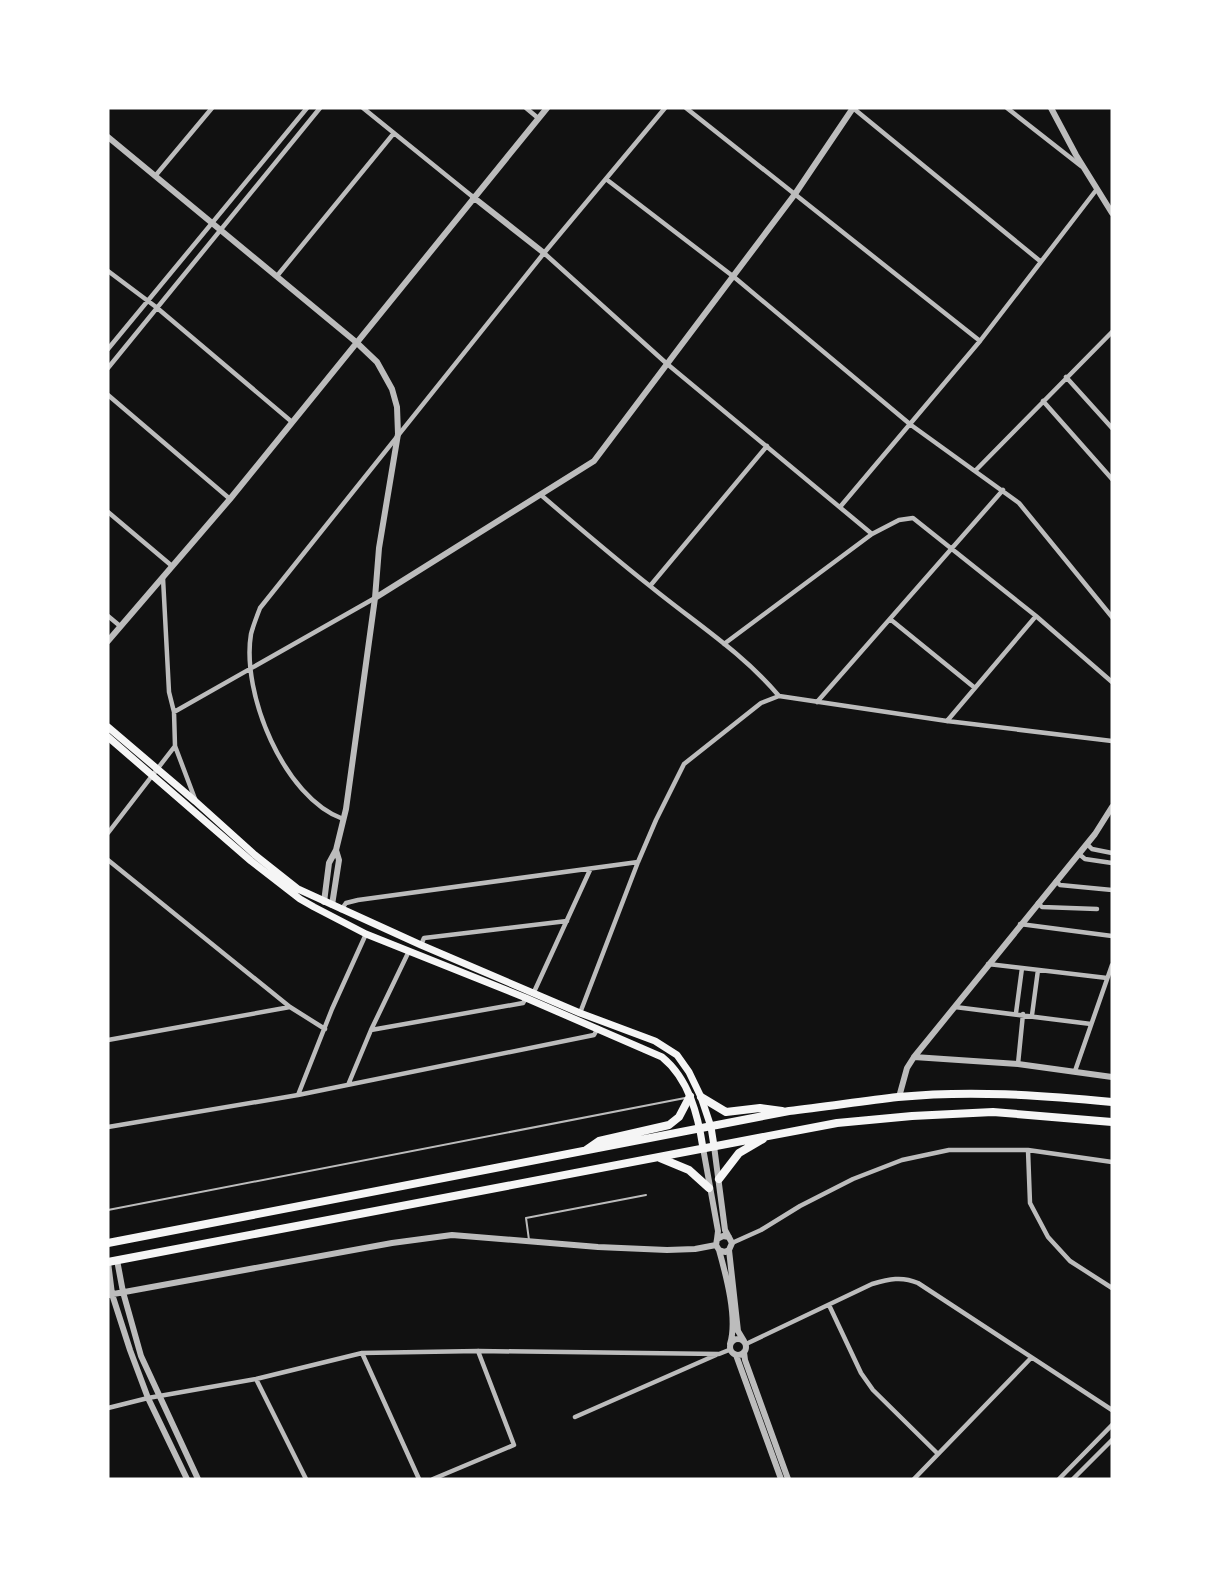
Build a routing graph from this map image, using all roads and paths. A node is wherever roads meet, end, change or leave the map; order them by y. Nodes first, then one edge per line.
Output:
1 (212, 108) edge
2 (307, 108) edge
3 (320, 108) edge
4 (363, 108) edge
5 (526, 108) edge
6 (547, 108) edge
7 (665, 108) edge
8 (686, 108) edge
9 (853, 108) edge
10 (1007, 108) edge
11 (1051, 108) edge
12 (538, 118) junction
13 (394, 133) junction
14 (108, 137) edge
15 (1084, 168) junction
16 (156, 175) junction
17 (606, 179) junction
18 (1097, 189) junction
19 (795, 195) junction
20 (473, 197) junction
21 (1112, 213) edge
22 (212, 222) junction
23 (221, 229) junction
24 (544, 253) junction
25 (1040, 261) junction
26 (108, 271) edge
27 (277, 276) junction
28 (734, 277) junction
29 (148, 301) junction
30 (156, 307) junction
31 (1112, 332) edge
32 (980, 341) junction
33 (357, 342) junction
34 (108, 349) edge
35 (666, 363) junction
36 (108, 368) edge
37 (1066, 377) junction
38 (108, 395) edge
39 (1043, 401) junction
40 (292, 422) junction
41 (911, 424) junction
42 (1112, 428) edge
43 (399, 434) junction
44 (767, 446) junction
45 (976, 470) junction
46 (1112, 479) edge
47 (1002, 490) junction
48 (541, 495) junction
49 (230, 499) junction
50 (840, 507) junction
51 (108, 512) edge
52 (872, 534) junction
53 (951, 548) junction
54 (172, 566) junction
55 (163, 578) junction
56 (650, 586) junction
57 (375, 598) junction
58 (108, 616) edge
59 (1035, 616) junction
60 (1112, 617) edge
61 (890, 619) junction
62 (120, 626) junction
63 (108, 641) edge
64 (724, 644) junction
65 (251, 668) junction
66 (1112, 682) edge
67 (975, 688) junction
68 (779, 696) junction
69 (817, 702) junction
70 (174, 712) junction
71 (947, 721) junction
72 (108, 727) edge
73 (108, 737) edge
74 (1112, 741) edge
75 (175, 746) junction
76 (155, 771) junction
77 (195, 801) junction
78 (1112, 807) edge
79 (343, 819) junction
80 (108, 833) edge
81 (1087, 844) junction
82 (336, 850) junction
83 (1112, 853) edge
84 (1079, 854) junction
85 (108, 860) edge
86 (638, 862) junction
87 (1112, 863) edge
88 (590, 870) junction
89 (1056, 882) junction
90 (1112, 890) edge
91 (324, 902) junction
92 (1038, 903) junction
93 (332, 905) junction
94 (1097, 909) dead end
95 (341, 910) junction
96 (567, 921) junction
97 (1020, 924) junction
98 (366, 934) junction
99 (1112, 936) edge
100 (421, 945) junction
101 (409, 951) junction
102 (988, 964) junction
103 (1112, 965) edge
104 (1022, 969) junction
105 (1038, 970) junction
106 (1107, 978) junction
107 (534, 992) junction
108 (525, 998) junction
109 (955, 1006) junction
110 (290, 1007) junction
111 (1016, 1013) junction
112 (1023, 1014) junction
113 (1032, 1015) junction
114 (578, 1016) junction
115 (1091, 1024) junction
116 (598, 1028) junction
117 (325, 1029) junction
118 (371, 1030) junction
119 (108, 1040) edge
120 (914, 1057) junction
121 (1018, 1064) junction
122 (1075, 1071) junction
123 (1112, 1077) edge
124 (348, 1085) junction
125 (298, 1095) junction
126 (690, 1096) junction
127 (701, 1097) junction
128 (899, 1097) junction
129 (1112, 1101) edge
130 (789, 1112) junction
131 (1112, 1122) edge
132 (108, 1127) edge
133 (711, 1127) junction
134 (700, 1129) junction
135 (763, 1139) junction
136 (714, 1146) junction
137 (703, 1148) junction
138 (1028, 1150) junction
139 (582, 1152) junction
140 (658, 1158) junction
141 (1112, 1162) edge
142 (719, 1179) junction
143 (709, 1188) junction
144 (645, 1195) dead end
145 (108, 1210) edge
146 (730, 1240) junction
147 (529, 1241) junction
148 (108, 1243) edge
149 (718, 1245) junction
150 (729, 1250) junction
151 (117, 1260) junction
152 (108, 1262) edge
153 (1112, 1288) edge
154 (123, 1292) junction
155 (110, 1294) edge
156 (829, 1305) junction
157 (745, 1343) junction
158 (730, 1347) junction
159 (478, 1351) junction
160 (744, 1352) junction
161 (362, 1353) junction
162 (719, 1354) junction
163 (736, 1355) junction
164 (1031, 1358) junction
165 (256, 1379) junction
166 (158, 1396) junction
167 (148, 1398) junction
168 (108, 1407) edge
169 (1112, 1410) edge
170 (575, 1416) dead end
171 (1112, 1425) edge
172 (1112, 1440) edge
173 (938, 1454) junction
174 (187, 1479) edge
175 (198, 1479) edge
176 (306, 1479) edge
177 (419, 1479) edge
178 (433, 1479) edge
179 (781, 1479) edge
180 (788, 1479) edge
181 (914, 1479) edge
182 (1059, 1479) edge
183 (1073, 1479) edge

1 - 16 street
2 - 22 street
3 - 23 street
4 - 13 street
5 - 12 street
6 - 12 street
7 - 17 street
8 - 19 street
9 - 19 street
9 - 25 street
10 - 15 street
11 - 15 street
12 - 20 street
13 - 20 street
13 - 27 street
14 - 16 street
15 - 18 street
16 - 22 street
17 - 24 street
17 - 28 street
18 - 21 street
18 - 25 street
19 - 28 street
19 - 32 street
20 - 24 street
20 - 33 street
22 - 23 street
22 - 29 street
23 - 27 street
23 - 30 street
24 - 35 street
24 - 43 street
25 - 32 street
26 - 29 street
27 - 33 street
28 - 35 street
28 - 41 street
29 - 30 street
29 - 34 street
30 - 36 street
30 - 40 street
31 - 37 street
32 - 41 street
33 - 40 street
33 - 43 street
35 - 44 street
35 - 48 street
37 - 39 street
37 - 42 street
38 - 49 street
39 - 45 street
39 - 46 street
40 - 49 street
41 - 45 street
41 - 50 street
43 - 57 street
43 - 65 street
44 - 50 street
44 - 56 street
45 - 47 street
47 - 53 street
47 - 60 street
48 - 56 street
48 - 57 street
49 - 54 street
50 - 52 street
51 - 54 street
52 - 53 street
52 - 64 street
53 - 59 street
53 - 61 street
54 - 55 street
55 - 62 street
55 - 70 street
56 - 64 street
57 - 65 street
57 - 79 street
58 - 62 street
59 - 66 street
59 - 67 street
61 - 67 street
61 - 69 street
62 - 63 street
64 - 68 street
65 - 70 street
65 - 79 street
67 - 71 street
68 - 69 street
68 - 86 street
69 - 71 street
70 - 75 street
71 - 74 street
72 - 76 main road
73 - 76 main road
75 - 76 street
75 - 77 street
76 - 77 main road
76 - 80 street
76 - 98 main road
77 - 91 main road
78 - 81 street
79 - 82 street
81 - 83 street
81 - 84 street
82 - 91 street
82 - 93 street
84 - 87 street
84 - 89 street
85 - 110 street
86 - 88 street
86 - 114 street
88 - 95 street
88 - 96 street
89 - 90 street
89 - 92 street
91 - 93 main road
92 - 94 street
92 - 97 street
93 - 95 main road
95 - 100 main road
96 - 100 street
96 - 107 street
97 - 99 street
97 - 102 street
98 - 101 main road
98 - 117 street
100 - 107 main road
101 - 108 main road
101 - 118 street
102 - 104 street
102 - 109 street
103 - 106 street
104 - 105 street
104 - 111 street
105 - 106 street
105 - 113 street
106 - 115 street
107 - 114 main road
108 - 114 main road
108 - 118 street
109 - 111 street
109 - 120 street
110 - 117 street
110 - 119 street
111 - 112 street
112 - 113 street
112 - 121 street
113 - 115 street
114 - 116 main road
114 - 127 main road
115 - 122 street
116 - 124 street
116 - 126 main road
117 - 125 street
118 - 124 street
120 - 121 street
120 - 128 street
121 - 122 street
122 - 123 street
124 - 125 street
125 - 132 street
126 - 134 main road
126 - 139 main road
126 - 145 lane
127 - 130 main road
127 - 133 main road
128 - 129 main road
128 - 130 main road
130 - 133 main road
131 - 135 main road
133 - 134 main road
133 - 136 main road
134 - 137 main road
134 - 139 main road
135 - 136 main road
135 - 142 main road
136 - 137 main road
136 - 142 street
137 - 140 main road
137 - 143 street
138 - 141 street
138 - 146 street
138 - 153 street
139 - 148 main road
140 - 143 main road
140 - 151 main road
142 - 146 street
143 - 149 street
144 - 147 lane
146 - 149 street
146 - 150 street
147 - 149 street
147 - 154 street
149 - 150 street
149 - 158 street
150 - 157 street
151 - 152 main road
151 - 154 street
152 - 155 street
154 - 155 street
154 - 166 street
155 - 167 street
156 - 157 street
156 - 164 street
156 - 173 street
157 - 158 street
157 - 160 street
158 - 162 street
158 - 163 street
159 - 161 street
159 - 162 street
159 - 178 street
160 - 163 street
160 - 180 street
161 - 165 street
161 - 177 street
162 - 170 street
163 - 179 street
164 - 169 street
164 - 173 street
165 - 166 street
165 - 176 street
166 - 167 street
166 - 175 street
167 - 168 street
167 - 174 street
171 - 182 street
172 - 183 street
173 - 181 street

